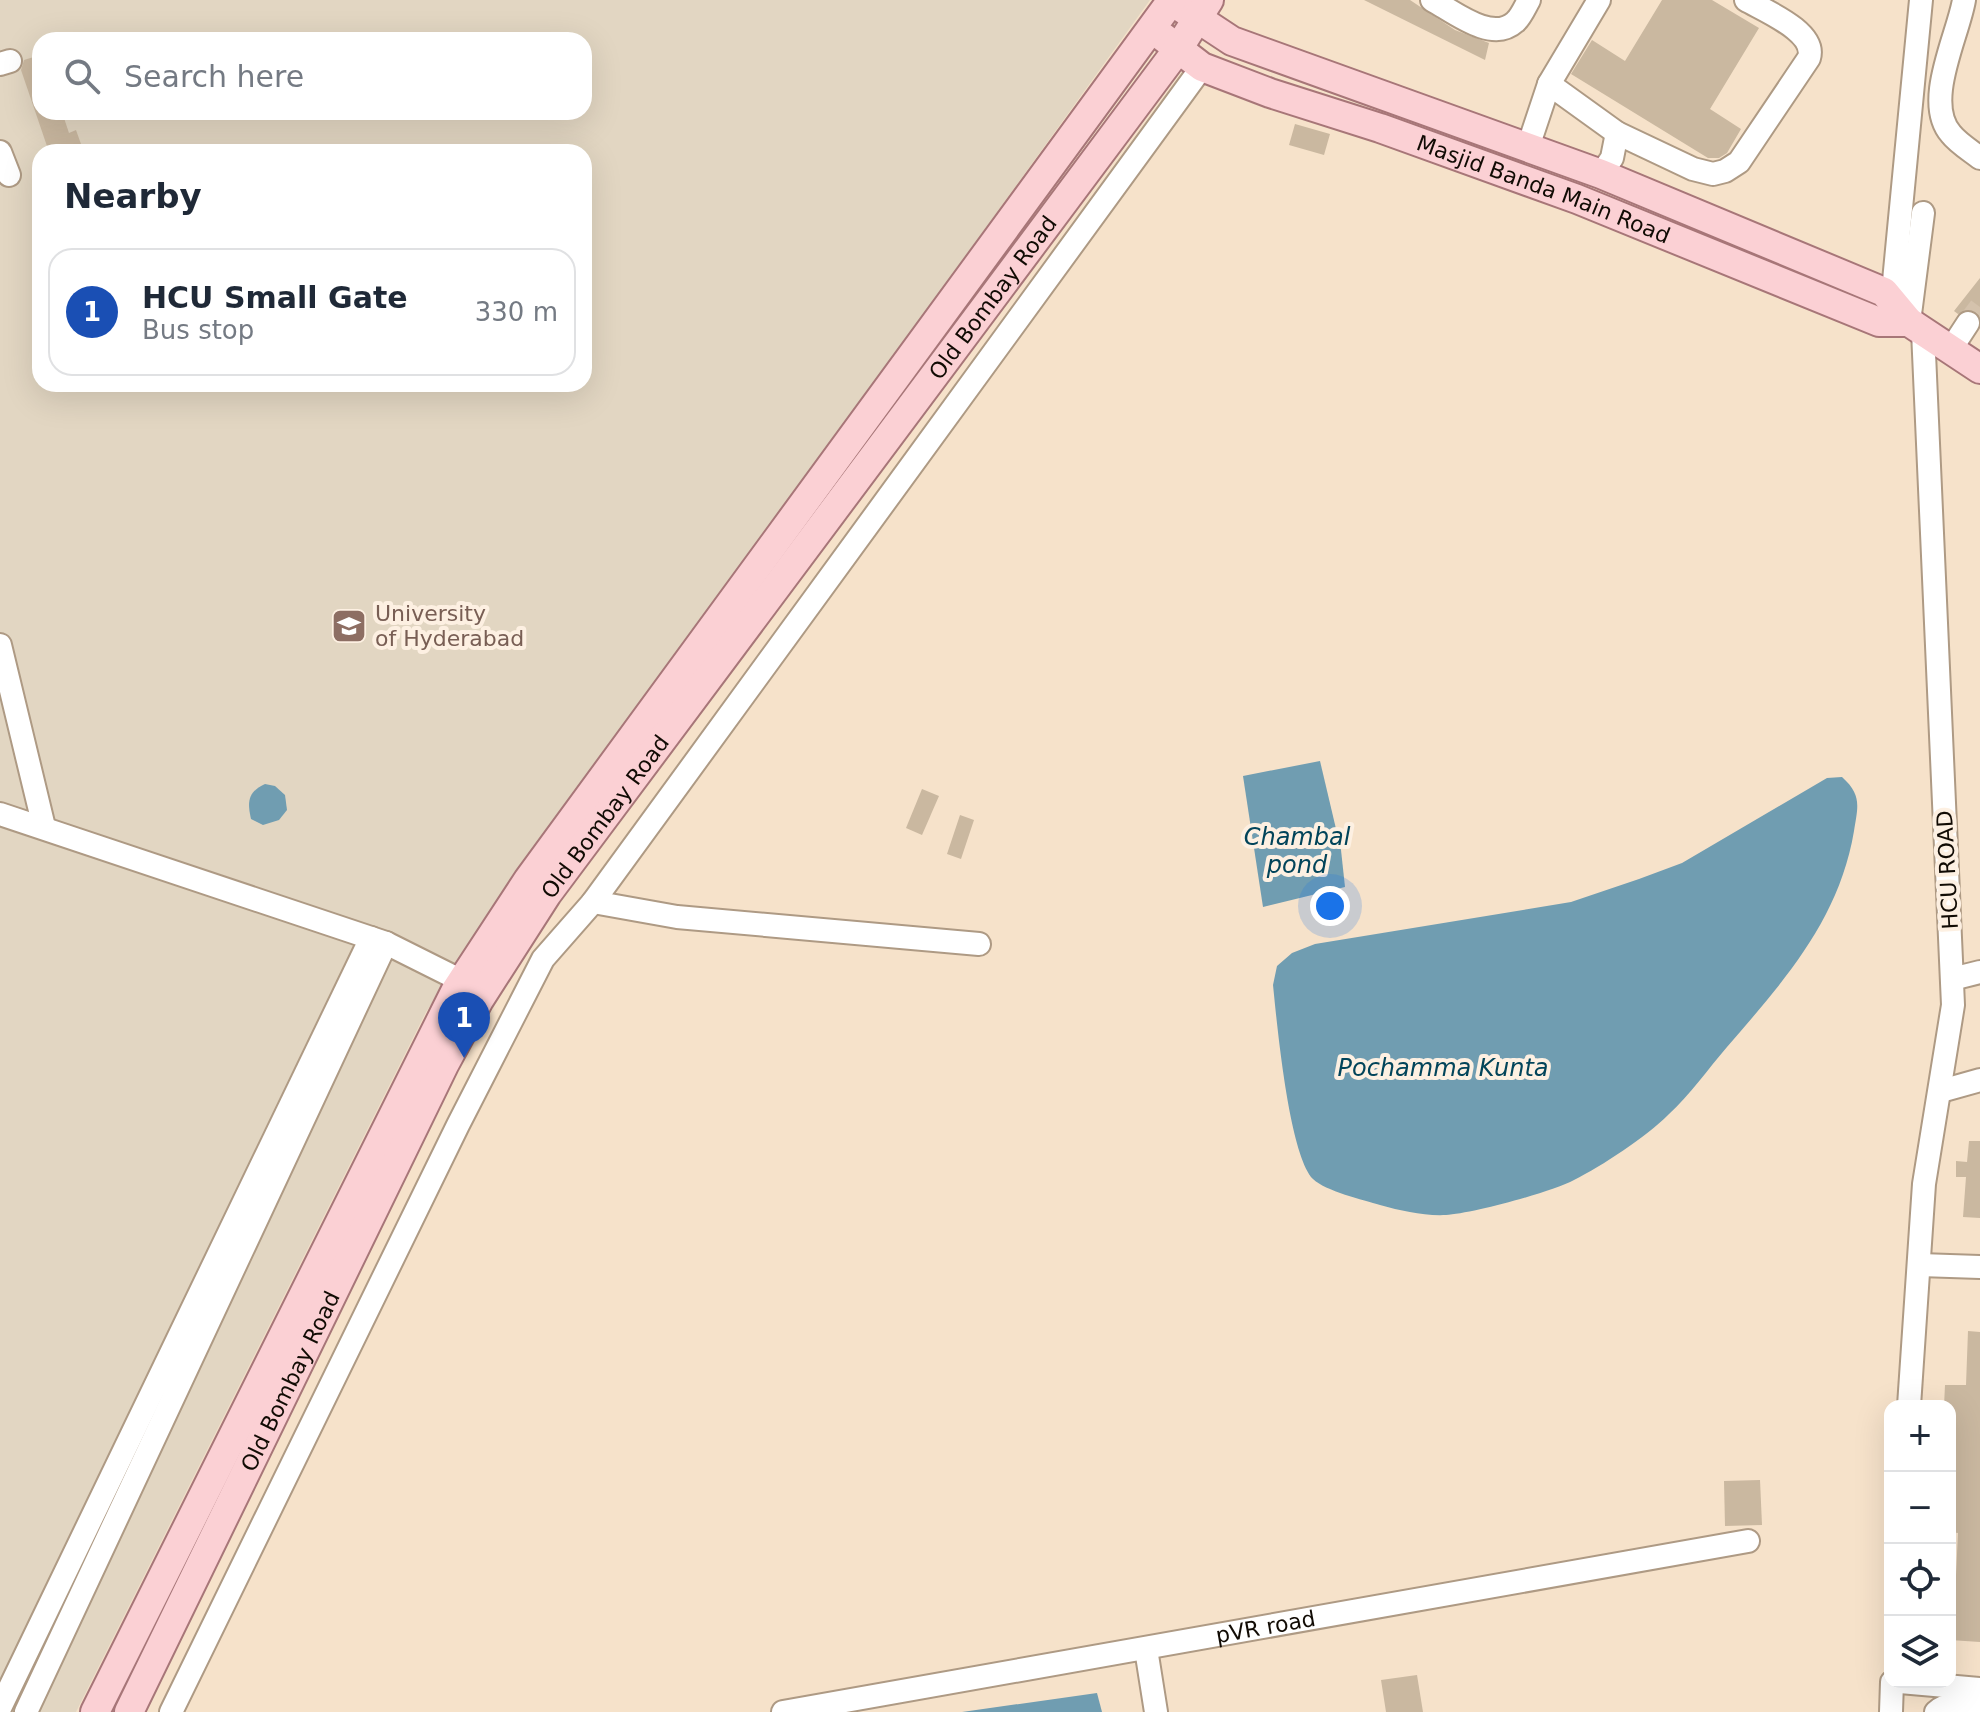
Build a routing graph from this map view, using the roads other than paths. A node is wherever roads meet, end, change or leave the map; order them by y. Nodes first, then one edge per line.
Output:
1 (1172, 0) edge
2 (1432, 0) edge
3 (1529, 0) edge
4 (1599, 0) edge
5 (1746, 0) edge
6 (1921, 0) edge
7 (1964, 0) edge
8 (1203, 10) edge
9 (1152, 29) junction
10 (1178, 49) junction
11 (1202, 67) junction
12 (1549, 84) junction
13 (1617, 133) junction
14 (1528, 147) junction
15 (0, 152) edge
16 (1980, 158) edge
17 (1601, 174) junction
18 (9, 175) dead end
19 (1923, 213) dead end
20 (1908, 318) junction
21 (1968, 323) tunnel mouth
22 (1951, 349) junction
23 (1980, 369) edge
24 (0, 645) edge
25 (0, 814) edge
26 (44, 827) junction
27 (593, 902) junction
28 (378, 940) junction
29 (979, 944) dead end
30 (1980, 972) edge
31 (1952, 979) junction
32 (462, 981) junction
33 (1980, 1080) edge
34 (1941, 1091) junction
35 (1920, 1265) junction
36 (1980, 1267) edge
37 (1909, 1400) edge
38 (1748, 1541) dead end
39 (1146, 1649) junction
40 (1956, 1687) edge
41 (1892, 1688) edge
42 (1980, 1689) edge
43 (1980, 1706) edge
44 (0, 1708) edge
45 (26, 1712) edge
46 (95, 1712) edge
47 (129, 1712) edge
48 (171, 1712) edge
49 (783, 1712) edge
50 (1156, 1712) edge
51 (1891, 1712) edge
52 (1936, 1712) edge

1 - 8 main road, Masjid Banda Main Road
1 - 9 main road, Old Bombay Road
2 - 3 street
4 - 12 street
5 - 13 street
6 - 20 street
7 - 16 street
8 - 10 main road, Old Bombay Road
8 - 14 main road, Masjid Banda Main Road
9 - 10 main road, Masjid Banda Main Road
9 - 32 main road, Old Bombay Road
10 - 11 main road, Masjid Banda Main Road
10 - 47 main road, Old Bombay Road
11 - 20 main road, Masjid Banda Main Road
11 - 27 street
12 - 13 street
12 - 14 street
13 - 17 street
14 - 17 main road, Masjid Banda Main Road
15 - 18 street
17 - 20 main road, Masjid Banda Main Road
19 - 20 street
20 - 22 main road, Masjid Banda Main Road
20 - 31 street, HCU ROAD
21 - 22 street
22 - 23 main road, Masjid Banda Main Road
24 - 26 street
25 - 26 street
26 - 28 street
27 - 29 street
27 - 48 street
28 - 32 street
28 - 44 street
28 - 45 street
30 - 31 street
31 - 34 street, HCU ROAD
32 - 46 main road, Old Bombay Road
33 - 34 street
34 - 35 street, HCU ROAD
35 - 36 street
35 - 37 street, HCU ROAD
38 - 39 street, pVR road
39 - 49 street, pVR road
39 - 50 street
40 - 42 street
41 - 51 street
43 - 52 street

